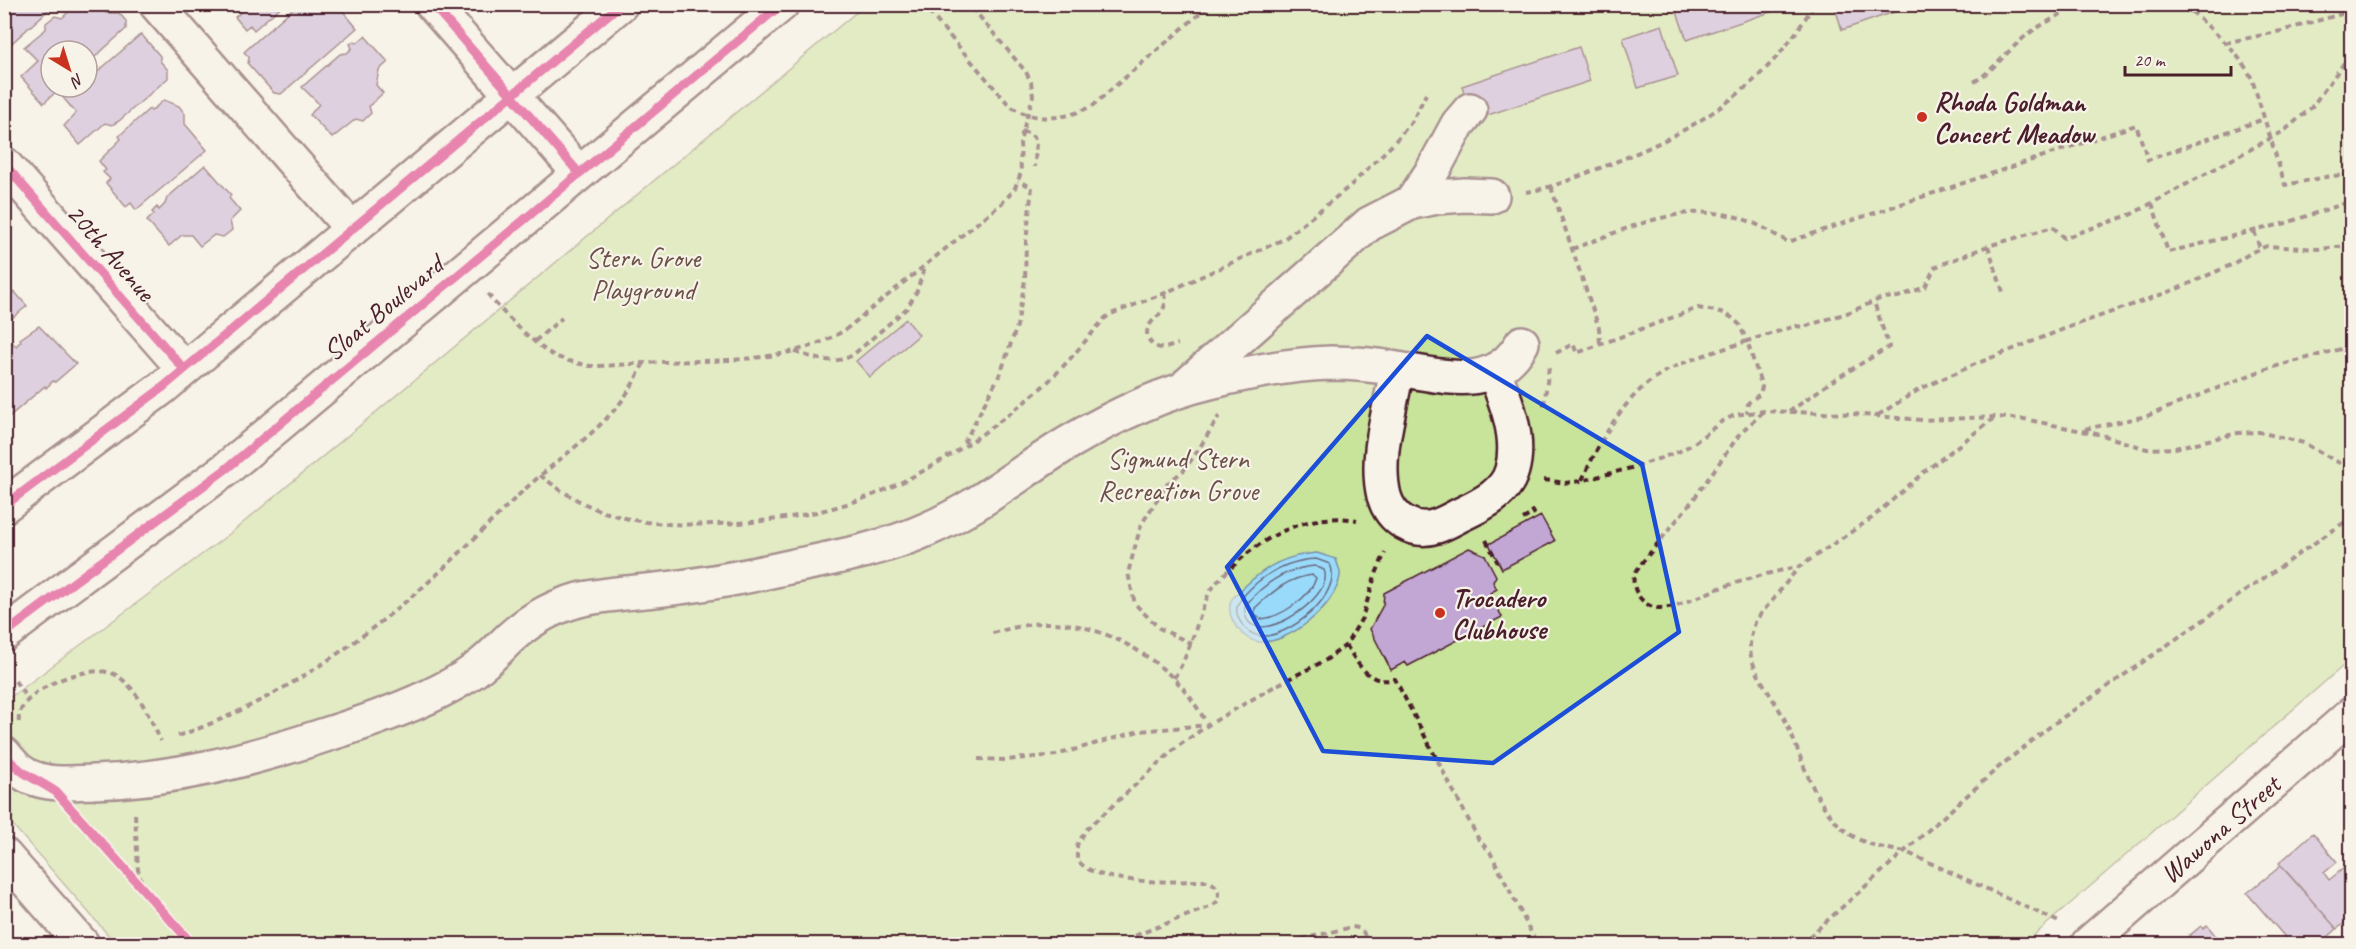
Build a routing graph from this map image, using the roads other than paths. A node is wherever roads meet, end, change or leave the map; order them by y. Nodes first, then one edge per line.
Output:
1 (156, 4) edge
2 (432, 4) edge
3 (621, 4) edge
4 (782, 4) edge
5 (512, 96) junction
6 (1470, 110) dead end
7 (4, 164) edge
8 (579, 173) junction
9 (1492, 196) road end
10 (1412, 202) junction
11 (352, 229) junction
12 (1522, 343) dead end
13 (184, 369) junction
14 (1397, 369) junction
15 (1494, 372) junction
16 (1181, 389) junction
17 (6, 502) edge
18 (4, 634) edge
19 (2352, 714) edge
20 (13, 742) edge
21 (4, 855) edge
22 (2091, 942) edge
23 (82, 945) edge

1 - 11 main road
2 - 5 main road
3 - 5 main road
4 - 8 main road, Sloat Boulevard
5 - 8 main road
5 - 11 main road
6 - 10 main road
7 - 13 main road, 20th Avenue
8 - 18 main road, Sloat Boulevard
9 - 10 main road
10 - 16 main road
11 - 13 main road
12 - 15 main road
13 - 17 main road
14 - 15 main road
14 - 15 main road
14 - 16 main road
16 - 20 main road
19 - 22 main road, Wawona Street
21 - 23 main road

